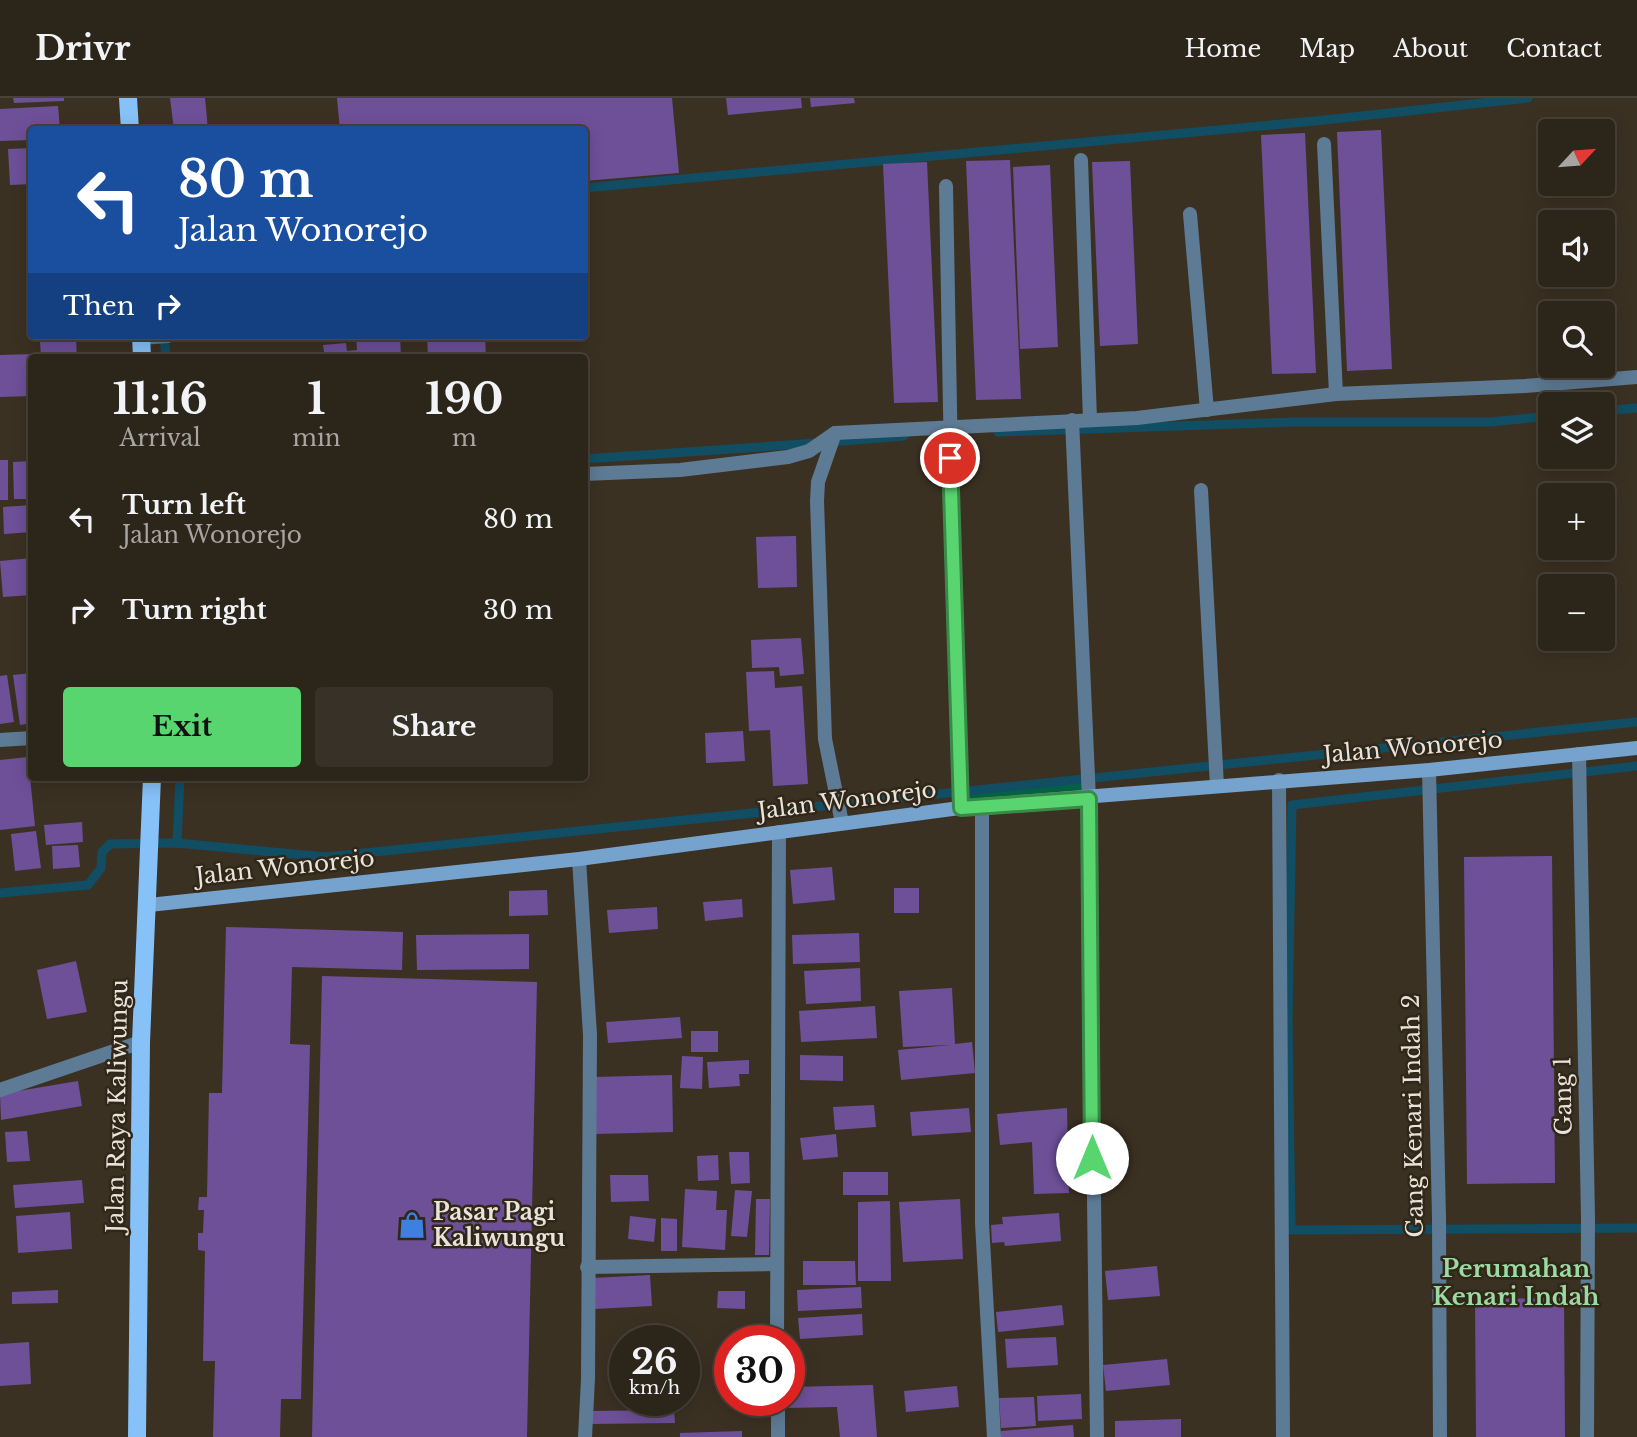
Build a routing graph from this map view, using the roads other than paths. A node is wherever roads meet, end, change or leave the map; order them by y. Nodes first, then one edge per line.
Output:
1 (128, 98) edge
2 (130, 126) edge
3 (1324, 144) dead end
4 (1081, 160) dead end
5 (946, 186) dead end
6 (1190, 214) dead end
7 (1637, 377) edge
8 (1336, 394) junction
9 (1206, 410) junction
10 (1090, 420) junction
11 (1072, 426) junction
12 (949, 431) junction
13 (832, 439) junction
14 (588, 474) edge
15 (1201, 491) dead end
16 (28, 738) edge
17 (0, 740) edge
18 (1637, 748) edge
19 (1580, 765) junction
20 (1279, 780) junction
21 (152, 781) edge
22 (1429, 782) junction
23 (1217, 786) junction
24 (1089, 799) junction
25 (960, 801) junction
26 (982, 805) junction
27 (841, 812) junction
28 (779, 832) junction
29 (579, 859) junction
30 (149, 905) junction
31 (141, 1042) junction
32 (0, 1090) edge
33 (777, 1264) junction
34 (587, 1267) junction
35 (777, 1325) edge
36 (778, 1416) edge
37 (137, 1437) edge
38 (585, 1437) edge
39 (778, 1437) edge
40 (994, 1437) edge
41 (1097, 1437) edge
42 (1283, 1437) edge
43 (1440, 1437) edge
44 (1587, 1437) edge

1 - 2 main road
3 - 8 street
4 - 10 street
5 - 12 street
6 - 9 street
7 - 8 street
8 - 9 street
9 - 10 street
10 - 11 street
11 - 12 street
11 - 24 street
12 - 13 street
12 - 25 street
13 - 14 street
13 - 27 street
15 - 23 street
16 - 17 street
18 - 19 street, Jalan Wonorejo
19 - 22 street, Jalan Wonorejo
19 - 44 street, Gang 1
20 - 22 street, Jalan Wonorejo
20 - 23 street, Jalan Wonorejo
20 - 42 street
21 - 30 main road, Jalan Raya Kaliwungu
22 - 43 street, Gang Kenari Indah 2
23 - 24 street, Jalan Wonorejo
24 - 26 street, Jalan Wonorejo
24 - 41 street
25 - 26 street, Jalan Wonorejo
25 - 27 street, Jalan Wonorejo
26 - 40 street
27 - 28 street, Jalan Wonorejo
28 - 29 street, Jalan Wonorejo
28 - 33 street
29 - 30 street, Jalan Wonorejo
29 - 34 street
30 - 31 main road, Jalan Raya Kaliwungu
31 - 32 street
31 - 37 main road, Jalan Raya Kaliwungu
33 - 34 street
33 - 35 street
34 - 38 street
36 - 39 street

